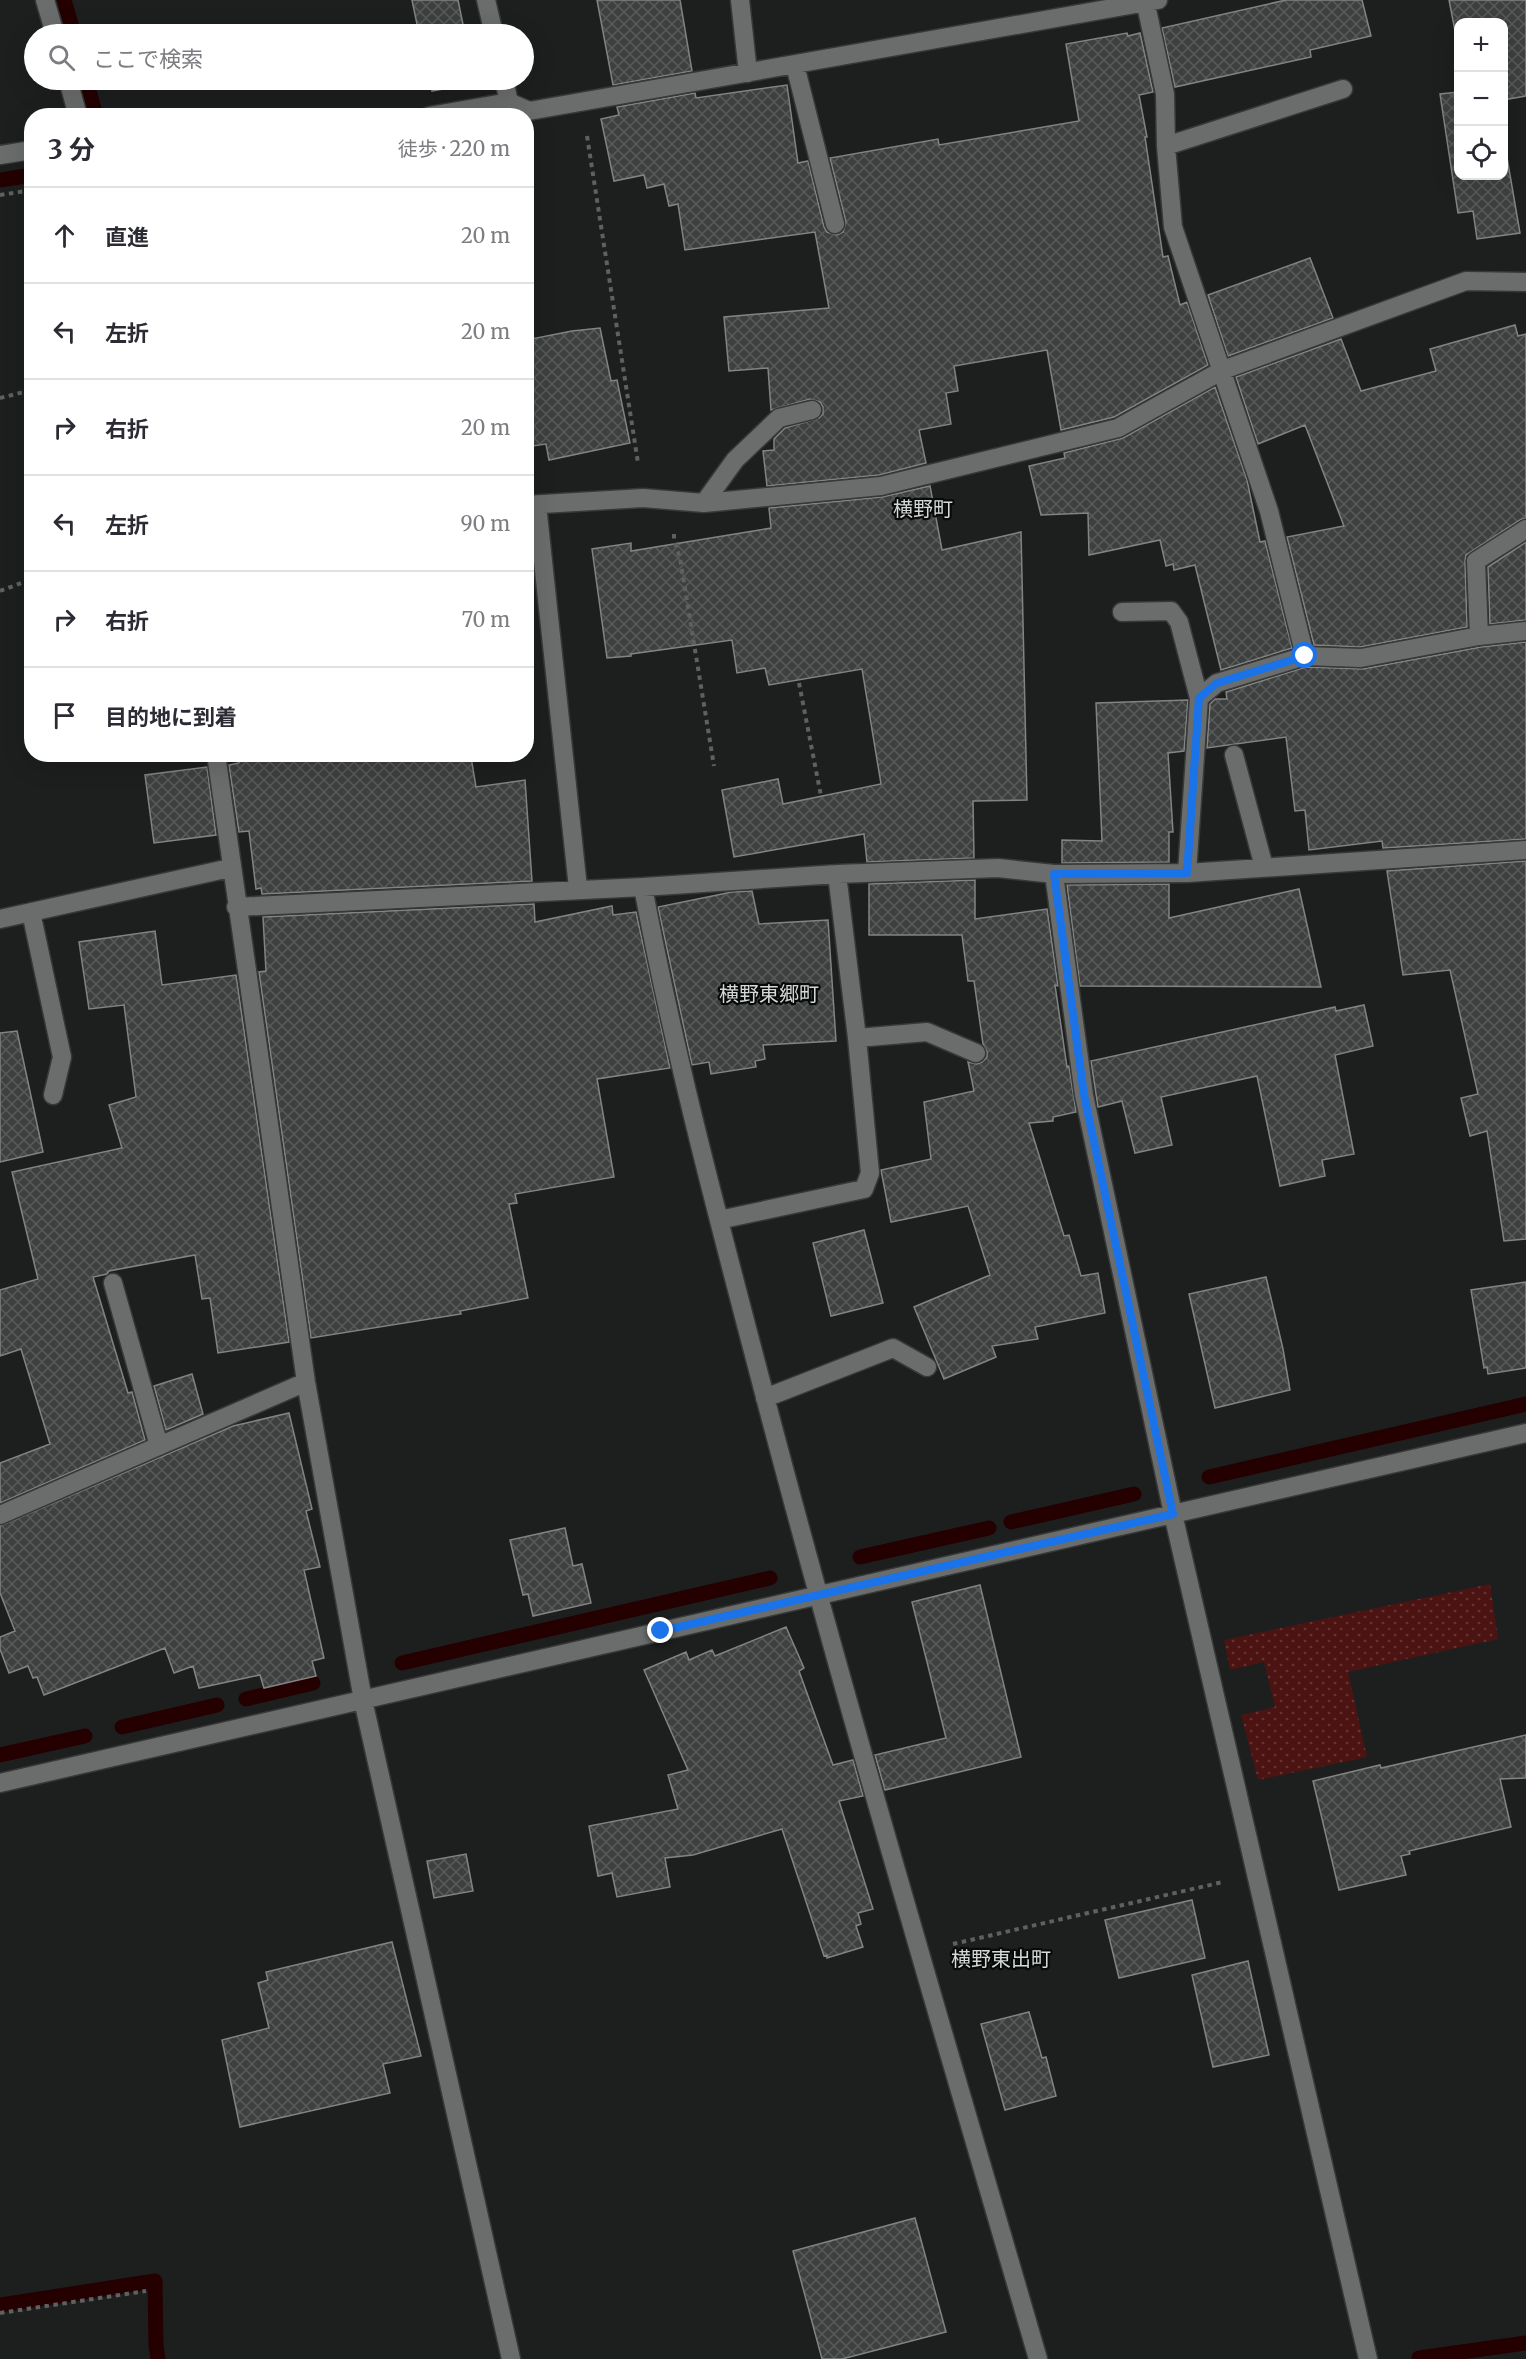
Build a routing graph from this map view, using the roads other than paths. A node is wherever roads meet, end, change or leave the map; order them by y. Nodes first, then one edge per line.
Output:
1 (45, 0) edge
2 (486, 0) edge
3 (740, 0) edge
4 (1150, 1) edge
5 (52, 24) edge
6 (492, 24) edge
7 (795, 64) junction
8 (748, 73) junction
9 (1344, 89) dead end
10 (71, 90) edge
11 (506, 90) edge
12 (509, 102) junction
13 (76, 108) edge
14 (475, 108) edge
15 (522, 108) edge
16 (534, 110) edge
17 (1166, 146) junction
18 (24, 151) edge
19 (0, 155) edge
20 (835, 224) dead end
21 (1526, 282) edge
22 (1223, 370) junction
23 (812, 410) dead end
24 (704, 503) junction
25 (534, 505) edge
26 (534, 522) edge
27 (1526, 529) edge
28 (1122, 612) dead end
29 (1526, 631) edge
30 (1479, 636) junction
31 (1305, 656) junction
32 (1199, 698) junction
33 (1234, 755) dead end
34 (217, 762) edge
35 (1526, 850) edge
36 (1264, 867) junction
37 (230, 868) junction
38 (1187, 873) junction
39 (837, 874) junction
40 (1054, 874) junction
41 (643, 887) junction
42 (578, 888) junction
43 (236, 907) junction
44 (31, 912) junction
45 (0, 919) edge
46 (857, 1038) junction
47 (975, 1053) dead end
48 (53, 1095) dead end
49 (718, 1220) junction
50 (113, 1283) dead end
51 (927, 1367) dead end
52 (306, 1382) junction
53 (765, 1398) junction
54 (1526, 1433) edge
55 (159, 1446) junction
56 (1173, 1514) junction
57 (0, 1515) edge
58 (817, 1595) junction
59 (363, 1700) junction
60 (0, 1783) edge
61 (511, 2359) edge
62 (1038, 2359) edge
63 (1368, 2359) edge

1 - 5 street
2 - 6 street
3 - 8 street
4 - 7 street
4 - 17 street
7 - 8 street
7 - 20 street
8 - 16 street
9 - 17 street
10 - 13 street
11 - 12 street
12 - 14 street
12 - 15 street
17 - 22 street
18 - 19 street
21 - 22 street
22 - 24 street
22 - 31 street
23 - 24 street
24 - 25 street
26 - 42 street
27 - 30 street
28 - 32 street
29 - 30 street
30 - 31 street
31 - 32 street
32 - 38 street
33 - 36 street
34 - 37 street
35 - 36 street
36 - 38 street
37 - 43 street
37 - 44 street
38 - 40 street
39 - 40 street
39 - 41 street
39 - 46 street
40 - 56 street
41 - 42 street
41 - 49 street
42 - 43 street
43 - 52 street
44 - 45 street
44 - 48 street
46 - 47 street
46 - 49 street
49 - 53 street
50 - 55 street
51 - 53 street
52 - 55 street
52 - 59 street
53 - 58 street
54 - 56 street
55 - 57 street
56 - 58 street
56 - 63 street
58 - 59 street
58 - 62 street
59 - 60 street
59 - 61 street

